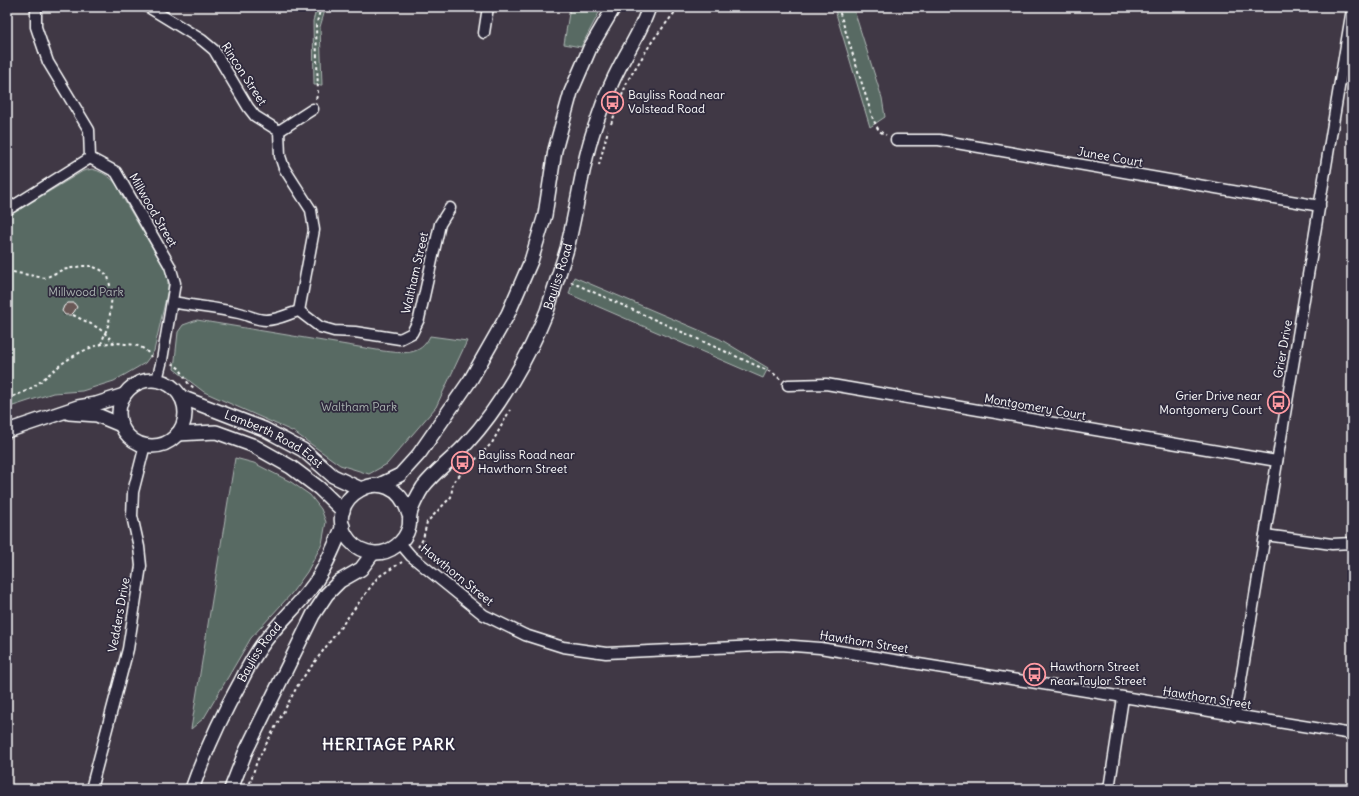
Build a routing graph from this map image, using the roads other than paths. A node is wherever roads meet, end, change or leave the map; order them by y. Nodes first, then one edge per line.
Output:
1 (36, 7) edge
2 (148, 7) edge
3 (488, 7) edge
4 (614, 7) edge
5 (649, 7) edge
6 (1352, 9) edge
7 (484, 33) dead end
8 (313, 109) road end
9 (279, 131) junction
10 (896, 140) road end
11 (90, 158) junction
12 (1320, 206) junction
13 (450, 208) dead end
14 (7, 210) edge
15 (172, 302) junction
16 (299, 311) junction
17 (157, 380) junction
18 (788, 385) road end
19 (124, 394) junction
20 (181, 397) junction
21 (61, 413) junction
22 (122, 425) junction
23 (7, 431) edge
24 (177, 434) junction
25 (145, 445) junction
26 (1277, 461) junction
27 (378, 486) junction
28 (361, 489) junction
29 (343, 511) junction
30 (409, 515) junction
31 (342, 526) junction
32 (1265, 535) junction
33 (400, 543) junction
34 (1352, 543) edge
35 (373, 553) junction
36 (1123, 698) junction
37 (1235, 716) junction
38 (1352, 734) edge
39 (91, 789) edge
40 (192, 789) edge
41 (231, 789) edge
42 (1109, 789) edge

1 - 11 street
2 - 9 street, Rincon Street
3 - 7 street
4 - 27 street
5 - 30 street, Bayliss Road
6 - 12 street, Grier Drive
8 - 9 street
9 - 16 street
10 - 12 street, Junee Court
11 - 14 street
11 - 15 street, Millwood Street
12 - 26 street, Grier Drive
13 - 16 street, Waltham Street
15 - 16 street
15 - 17 street, Millwood Street
17 - 19 street
17 - 20 street, Lamberth Road East
18 - 26 street, Montgomery Court
19 - 21 street
19 - 22 street
20 - 24 street
20 - 28 street, Lamberth Road East
21 - 22 street
21 - 23 street
22 - 25 street
24 - 25 street, Lamberth Road East
24 - 29 street, Lamberth Road East
25 - 39 street, Vedders Drive
26 - 32 street, Grier Drive
27 - 28 street
27 - 30 street
28 - 29 street, Bayliss Road
29 - 31 street, Bayliss Road
30 - 33 street, Bayliss Road
31 - 35 street
31 - 40 street, Bayliss Road
32 - 34 street
32 - 37 street, Grier Drive
33 - 35 street
33 - 36 street, Hawthorn Street
35 - 41 street, Bayliss Road
36 - 37 street, Hawthorn Street
36 - 42 street
37 - 38 street, Hawthorn Street

